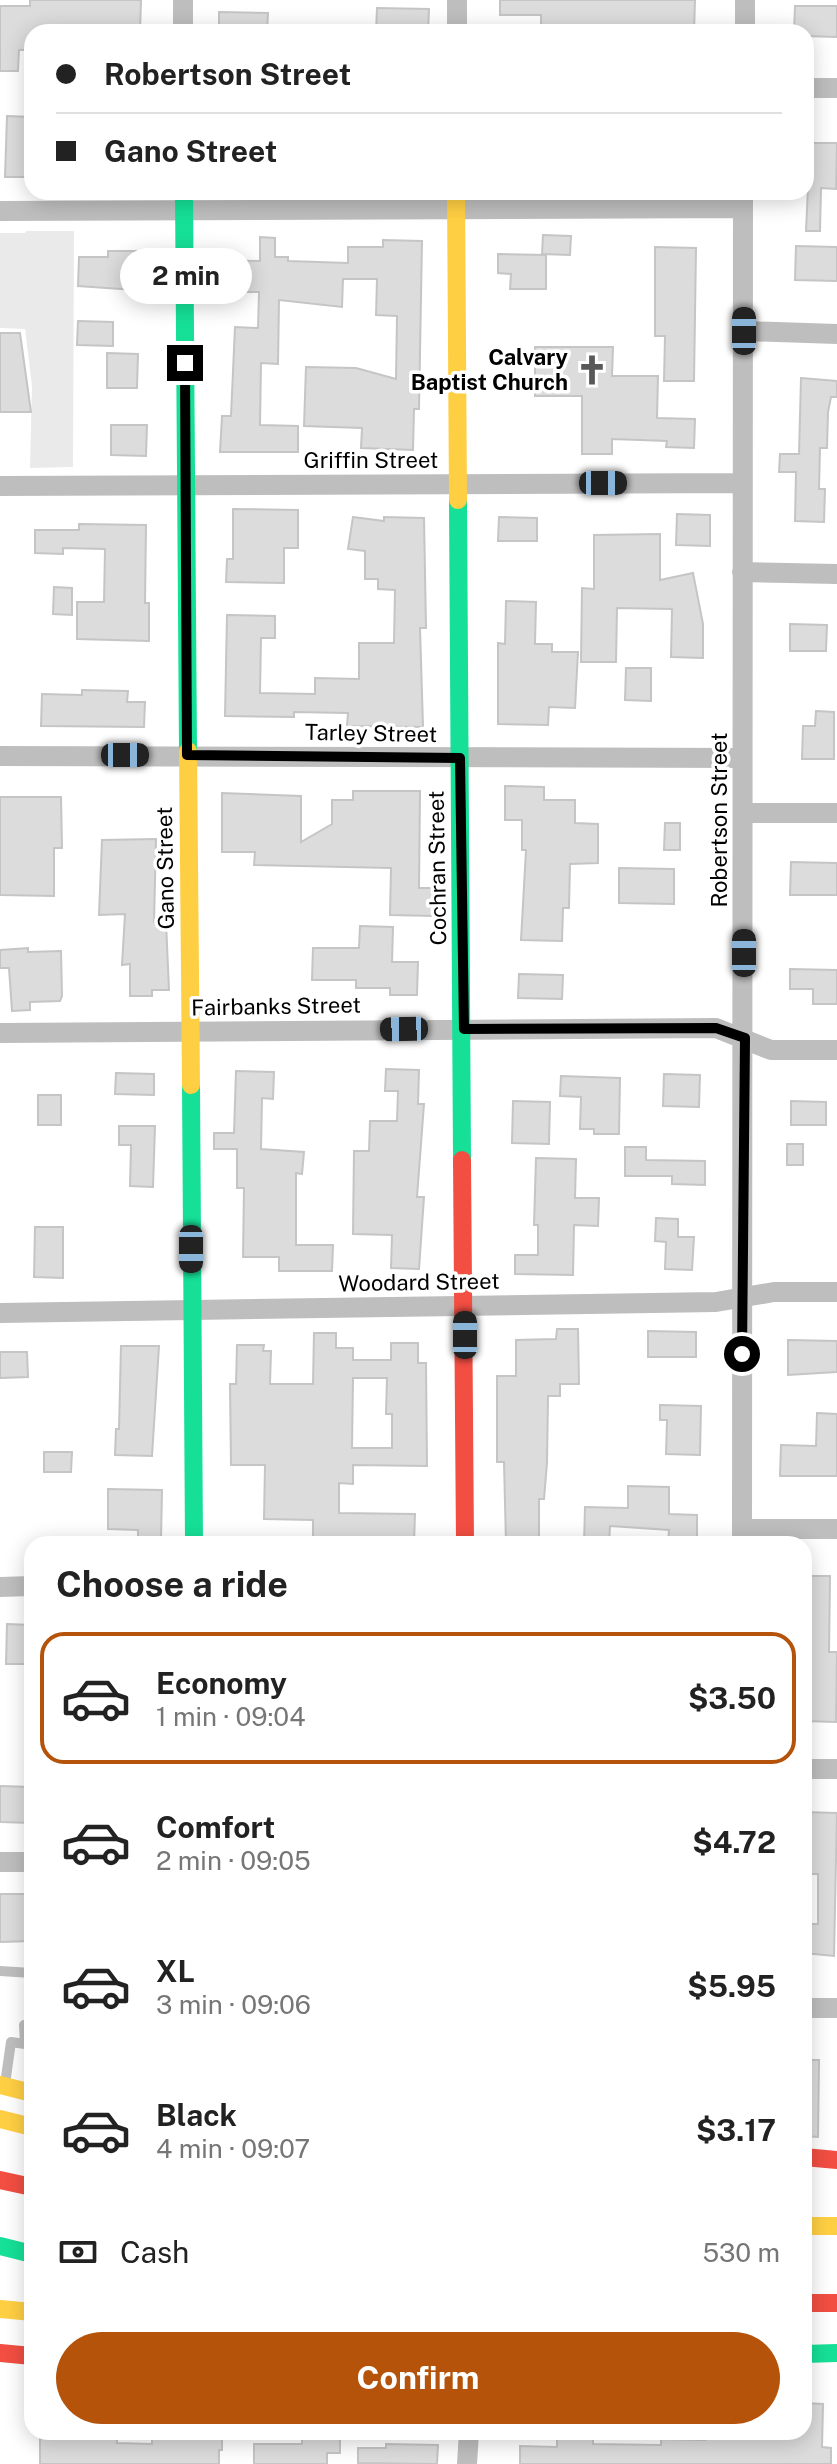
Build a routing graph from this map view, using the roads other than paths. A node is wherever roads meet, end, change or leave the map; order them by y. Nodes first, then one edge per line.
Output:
1 (183, 0) edge
2 (457, 0) edge
3 (745, 0) edge
4 (183, 24) edge
5 (457, 24) edge
6 (745, 24) edge
7 (814, 88) edge
8 (837, 88) edge
9 (743, 200) edge
10 (456, 201) edge
11 (184, 202) edge
12 (0, 211) edge
13 (744, 331) junction
14 (837, 334) edge
15 (742, 483) junction
16 (459, 484) junction
17 (186, 485) junction
18 (0, 486) edge
19 (742, 572) junction
20 (837, 574) edge
21 (187, 755) junction
22 (0, 756) edge
23 (460, 758) junction
24 (742, 758) junction
25 (743, 813) junction
26 (837, 813) edge
27 (464, 1029) junction
28 (191, 1031) junction
29 (0, 1033) edge
30 (745, 1038) junction
31 (837, 1050) edge
32 (837, 1292) edge
33 (743, 1297) junction
34 (465, 1305) junction
35 (191, 1309) junction
36 (0, 1313) edge
37 (837, 1529) edge
38 (194, 1536) edge
39 (465, 1536) edge
40 (742, 1536) edge
41 (24, 1586) edge
42 (0, 1587) edge
43 (812, 1769) edge
44 (837, 1769) edge
45 (0, 1862) edge
46 (24, 1862) edge
47 (0, 1971) edge
48 (24, 1973) edge
49 (812, 2008) edge
50 (837, 2008) edge
51 (6, 2040) edge
52 (2, 2086) edge
53 (24, 2091) edge
54 (0, 2119) edge
55 (24, 2125) edge
56 (812, 2157) edge
57 (837, 2158) edge
58 (0, 2180) edge
59 (24, 2185) edge
60 (812, 2226) edge
61 (837, 2226) edge
62 (0, 2246) edge
63 (24, 2252) edge
64 (812, 2303) edge
65 (837, 2303) edge
66 (0, 2309) edge
67 (24, 2311) edge
68 (0, 2353) edge
69 (837, 2353) edge
70 (812, 2354) edge
71 (24, 2355) edge
72 (812, 2361) edge
73 (837, 2361) edge
74 (468, 2440) edge
75 (467, 2464) edge

1 - 4 street
2 - 5 street
3 - 6 street
7 - 8 street
9 - 10 street
9 - 13 street, Robertson Street
10 - 11 street
10 - 16 main road, Cochran Street
11 - 12 street
11 - 17 main road, Gano Street
13 - 14 street
13 - 15 street, Robertson Street
15 - 16 street, Griffin Street
15 - 19 street, Robertson Street
16 - 17 street, Griffin Street
16 - 23 main road, Cochran Street
17 - 18 street, Griffin Street
17 - 21 main road, Gano Street
19 - 20 street
19 - 24 street, Robertson Street
21 - 22 street, Tarley Street
21 - 23 street, Tarley Street
21 - 28 main road, Gano Street
23 - 24 street, Tarley Street
23 - 27 main road, Cochran Street
24 - 25 street, Robertson Street
25 - 26 street
25 - 30 street, Robertson Street
27 - 28 street, Fairbanks Street
27 - 30 street, Fairbanks Street
27 - 34 main road, Cochran Street
28 - 29 street, Fairbanks Street
28 - 35 main road, Gano Street
30 - 31 street, Fairbanks Street
30 - 33 street, Robertson Street
32 - 33 street, Woodard Street
33 - 34 street, Woodard Street
33 - 40 street, Robertson Street
34 - 35 street, Woodard Street
34 - 39 main road, Cochran Street
35 - 36 street, Woodard Street
35 - 38 main road, Gano Street
37 - 40 street
41 - 42 street
43 - 44 street
45 - 46 street
47 - 48 lane
49 - 50 street
51 - 52 lane
52 - 53 main road
54 - 55 main road
56 - 57 main road
58 - 59 main road
60 - 61 main road
62 - 63 main road
64 - 65 main road
66 - 67 main road
68 - 71 main road
69 - 70 main road
72 - 73 main road
74 - 75 street

